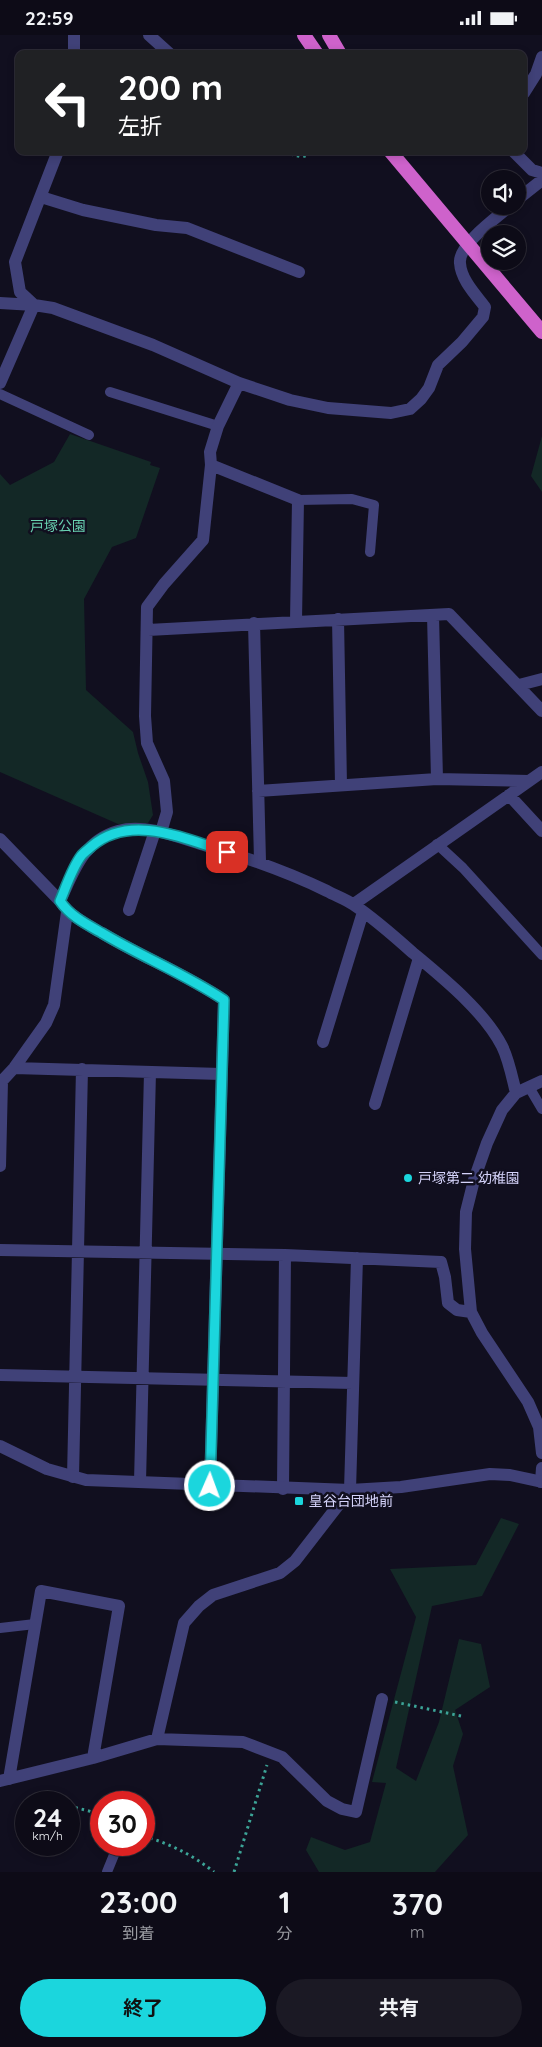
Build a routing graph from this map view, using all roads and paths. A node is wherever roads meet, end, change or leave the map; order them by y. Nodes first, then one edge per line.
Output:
1 (74, 35) edge
2 (149, 35) edge
3 (304, 35) edge
4 (329, 35) edge
5 (74, 50) edge
6 (166, 50) edge
7 (314, 50) edge
8 (338, 50) edge
9 (542, 57) edge
10 (527, 88) edge
11 (57, 155) edge
12 (294, 155) edge
13 (309, 155) edge
14 (393, 155) edge
15 (404, 155) edge
16 (517, 155) edge
17 (542, 173) edge
18 (542, 180) edge
19 (526, 193) edge
20 (41, 197) junction
21 (431, 198) junction
22 (500, 215) edge
23 (469, 243) junction
24 (299, 272) dead end
25 (0, 303) edge
26 (34, 305) junction
27 (542, 332) edge
28 (0, 383) edge
29 (239, 383) junction
30 (110, 392) dead end
31 (0, 394) edge
32 (218, 426) junction
33 (89, 435) dead end
34 (211, 465) junction
35 (298, 500) junction
36 (370, 552) dead end
37 (433, 615) junction
38 (338, 619) junction
39 (296, 621) junction
40 (254, 623) junction
41 (148, 630) junction
42 (542, 679) edge
43 (519, 685) junction
44 (542, 711) edge
45 (542, 772) edge
46 (437, 779) junction
47 (529, 781) junction
48 (342, 785) junction
49 (258, 791) junction
50 (509, 795) junction
51 (542, 831) edge
52 (158, 832) junction
53 (0, 839) edge
54 (437, 844) junction
55 (260, 861) junction
56 (63, 906) junction
57 (358, 908) junction
58 (129, 909) dead end
59 (542, 955) edge
60 (419, 958) junction
61 (323, 1042) dead end
62 (14, 1068) junction
63 (82, 1069) junction
64 (150, 1071) junction
65 (221, 1074) junction
66 (542, 1081) edge
67 (529, 1087) junction
68 (516, 1093) junction
69 (375, 1104) dead end
70 (542, 1109) edge
71 (0, 1165) edge
72 (0, 1250) edge
73 (78, 1251) junction
74 (146, 1252) junction
75 (216, 1254) junction
76 (285, 1255) junction
77 (357, 1258) junction
78 (471, 1311) junction
79 (0, 1375) edge
80 (75, 1376) junction
81 (142, 1378) junction
82 (213, 1379) junction
83 (283, 1381) junction
84 (353, 1383) junction
85 (0, 1446) edge
86 (542, 1453) edge
87 (542, 1468) edge
88 (73, 1477) junction
89 (542, 1482) edge
90 (140, 1483) junction
91 (210, 1486) junction
92 (282, 1489) junction
93 (350, 1490) junction
94 (35, 1624) junction
95 (0, 1628) edge
96 (382, 1699) joint
97 (461, 1716) dead end
98 (157, 1739) junction
99 (271, 1752) junction
100 (92, 1758) junction
101 (5, 1780) edge
102 (155, 1840) edge
103 (114, 1856) edge
104 (107, 1872) edge
105 (214, 1872) edge
106 (234, 1872) edge

1 - 5 street
2 - 6 street
3 - 7 highway
4 - 8 highway
9 - 10 street
11 - 20 street
12 - 13 path
14 - 21 highway
15 - 21 highway
16 - 17 street
18 - 19 street
20 - 24 street
20 - 26 street
21 - 23 highway
22 - 23 street
23 - 27 highway
23 - 29 street
25 - 26 street
26 - 28 street
26 - 29 street
29 - 32 street
30 - 32 lane
31 - 33 lane
32 - 34 street
34 - 35 street
34 - 41 street
35 - 36 lane
35 - 39 street
37 - 38 street
37 - 43 street
37 - 46 street
38 - 39 street
38 - 48 street
39 - 40 street
40 - 41 street
40 - 49 street
41 - 52 street
42 - 43 street
43 - 44 street
45 - 47 street
46 - 47 street
46 - 48 street
47 - 50 street
48 - 49 street
49 - 55 street
50 - 51 street
50 - 54 street
52 - 55 street
52 - 56 street
52 - 58 street
53 - 56 street
54 - 57 street
54 - 59 lane
55 - 57 street
56 - 62 street
56 - 65 street
57 - 60 street
57 - 61 street
60 - 68 street
60 - 69 street
62 - 63 street
62 - 71 street
63 - 64 street
63 - 73 street
64 - 65 street
64 - 74 street
65 - 75 street
66 - 67 street
67 - 68 street
67 - 70 lane
68 - 78 street
72 - 73 street
73 - 74 street
73 - 80 street
74 - 75 street
74 - 81 street
75 - 76 street
75 - 82 street
76 - 77 street
76 - 83 street
77 - 78 street
77 - 84 street
78 - 86 street
79 - 80 street
80 - 81 street
80 - 88 street
81 - 82 street
81 - 90 street
82 - 83 street
82 - 91 street
83 - 84 street
83 - 92 street
84 - 93 street
85 - 88 street
87 - 89 street
88 - 90 street
89 - 93 street
90 - 91 street
91 - 92 street
92 - 93 street
93 - 98 street
94 - 95 lane
94 - 100 street
94 - 101 street
96 - 97 path
96 - 99 street
98 - 99 street
98 - 100 street
99 - 106 path
100 - 101 street
102 - 105 path
103 - 104 lane

